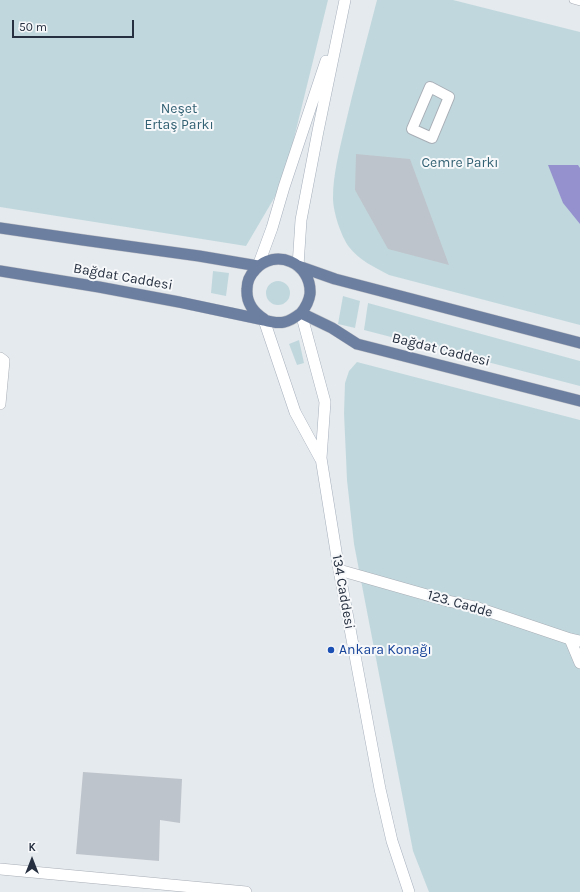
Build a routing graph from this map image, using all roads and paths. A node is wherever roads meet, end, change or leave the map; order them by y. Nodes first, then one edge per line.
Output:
1 (345, 0) edge
2 (573, 0) edge
3 (580, 2) edge
4 (341, 17) junction
5 (430, 88) joint
6 (0, 228) edge
7 (258, 266) junction
8 (298, 266) junction
9 (0, 271) edge
10 (301, 313) junction
11 (264, 320) junction
12 (580, 343) edge
13 (0, 358) edge
14 (580, 401) edge
15 (0, 404) edge
16 (321, 458) junction
17 (339, 570) junction
18 (575, 640) edge
19 (580, 663) edge
20 (0, 868) edge
21 (246, 892) edge
22 (409, 892) edge

1 - 4 main road
2 - 3 lane
4 - 7 main road
4 - 8 main road
5 - 5 street
6 - 7 main road, Bağdat Caddesi
7 - 8 main road, Bağdat Caddesi
7 - 11 main road
8 - 10 main road
8 - 12 main road, Bağdat Caddesi
9 - 11 main road, Bağdat Caddesi
10 - 11 main road, Bağdat Caddesi
10 - 14 main road, Bağdat Caddesi
10 - 16 main road, 134 Caddesi
11 - 16 main road
13 - 15 main road
16 - 17 main road, 134 Caddesi
17 - 18 main road, 123. Cadde
17 - 22 main road, 134 Caddesi
18 - 19 main road
20 - 21 main road

